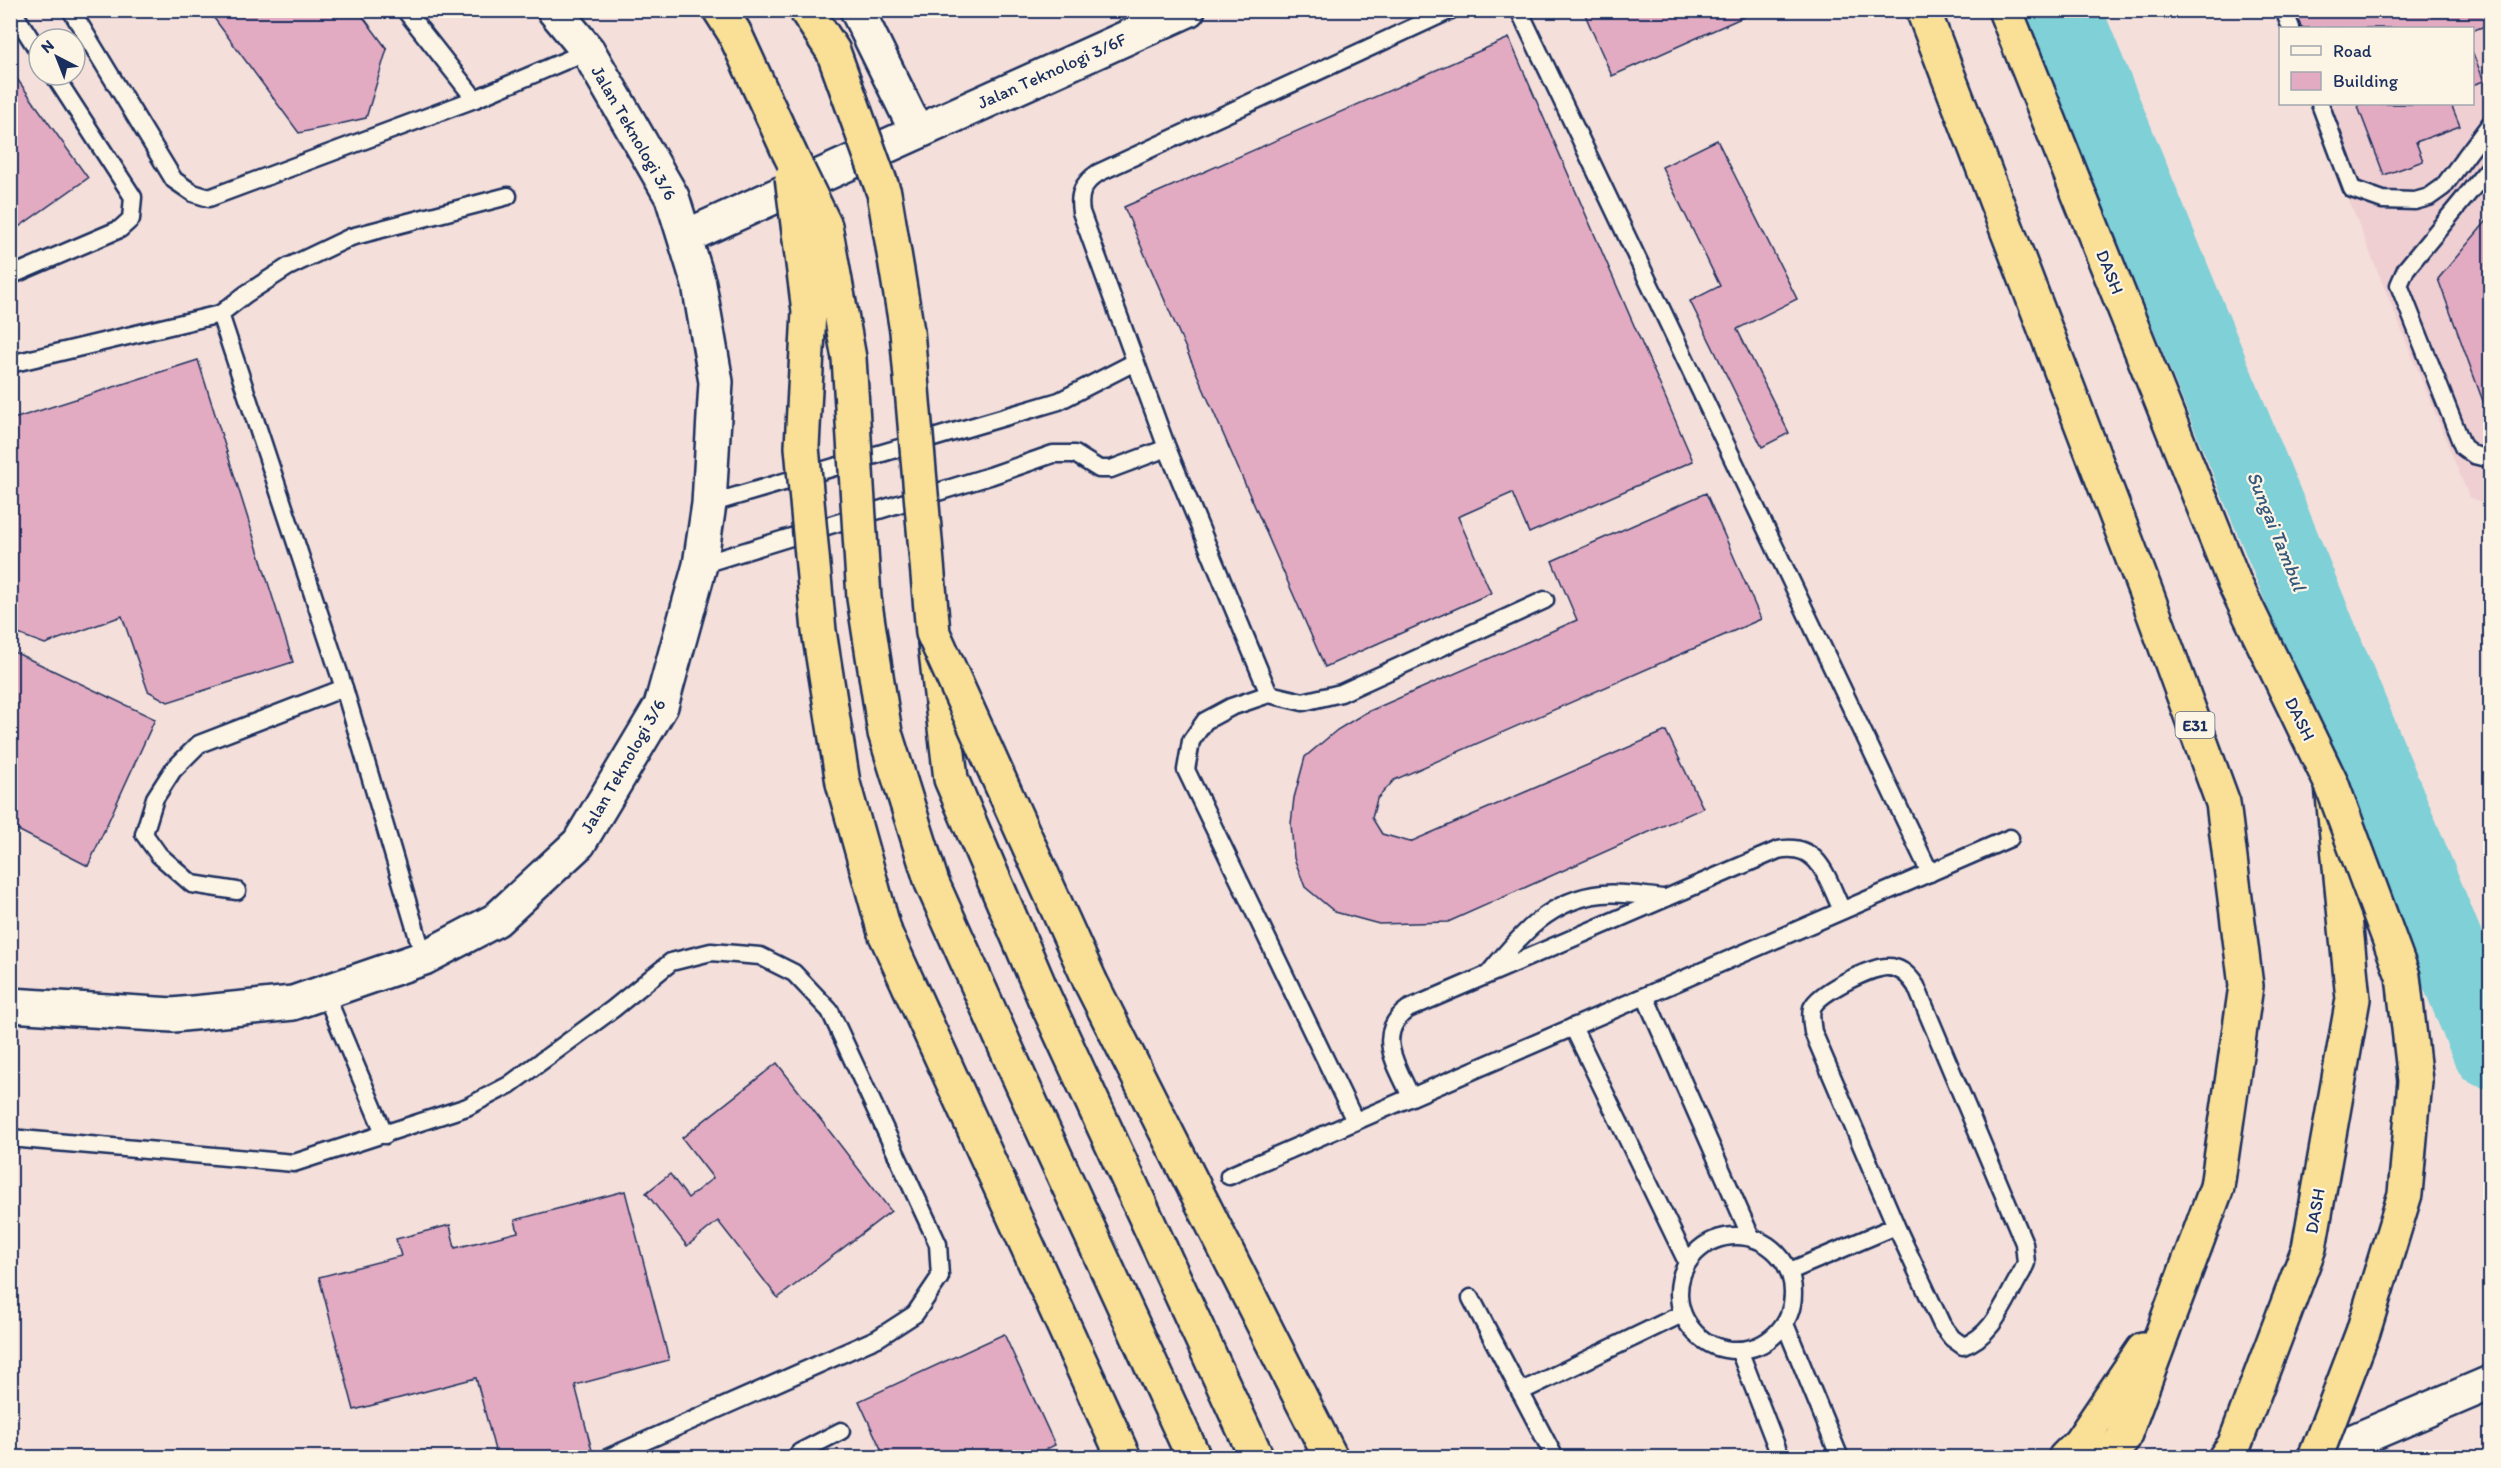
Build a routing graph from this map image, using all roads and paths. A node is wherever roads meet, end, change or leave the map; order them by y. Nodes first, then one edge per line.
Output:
1 (12, 10) edge
2 (71, 10) edge
3 (405, 10) edge
4 (554, 10) edge
5 (720, 10) edge
6 (806, 10) edge
7 (857, 10) edge
8 (1188, 10) edge
9 (1451, 10) edge
10 (1519, 10) edge
11 (1923, 10) edge
12 (2005, 10) edge
13 (2284, 10) edge
14 (2291, 27) edge
15 (27, 33) edge
16 (588, 51) junction
17 (62, 87) edge
18 (475, 99) junction
19 (2320, 105) edge
20 (2490, 124) edge
21 (917, 132) junction
22 (789, 152) junction
23 (2490, 167) edge
24 (508, 196) dead end
25 (685, 237) junction
26 (10, 276) edge
27 (220, 314) junction
28 (1135, 362) junction
29 (10, 364) edge
30 (1167, 448) junction
31 (2490, 459) edge
32 (709, 504) junction
33 (700, 565) junction
34 (1545, 600) dead end
35 (933, 633) junction
36 (344, 688) junction
37 (1269, 694) junction
38 (2332, 785) junction
39 (2010, 838) dead end
40 (1930, 873) junction
41 (237, 891) dead end
42 (1666, 898) junction
43 (1842, 910) junction
44 (424, 958) junction
45 (1488, 975) junction
46 (325, 993) junction
47 (1645, 996) junction
48 (10, 1005) edge
49 (1573, 1027) junction
50 (1411, 1097) junction
51 (1355, 1122) junction
52 (385, 1135) junction
53 (10, 1138) edge
54 (1229, 1176) dead end
55 (1896, 1226) junction
56 (1750, 1237) junction
57 (1687, 1262) junction
58 (1790, 1271) junction
59 (1471, 1298) dead end
60 (2174, 1305) junction
61 (1682, 1314) junction
62 (1785, 1324) junction
63 (1739, 1350) junction
64 (2490, 1383) edge
65 (1520, 1392) junction
66 (841, 1431) dead end
67 (607, 1458) edge
68 (795, 1458) edge
69 (1124, 1458) edge
70 (1194, 1458) edge
71 (1257, 1458) edge
72 (1331, 1458) edge
73 (1555, 1458) edge
74 (1781, 1458) edge
75 (1840, 1458) edge
76 (2066, 1458) edge
77 (2107, 1458) edge
78 (2225, 1458) edge
79 (2314, 1458) edge

1 - 15 lane
2 - 18 lane
3 - 18 lane
4 - 16 street, Jalan Teknologi 3/6
5 - 22 highway
6 - 35 highway, bridge
7 - 21 street
8 - 21 street, Jalan Teknologi 3/6F
9 - 28 lane
10 - 40 lane
11 - 60 highway, E31
12 - 38 highway, DASH
13 - 14 lane
16 - 18 lane
16 - 25 street, Jalan Teknologi 3/6
17 - 26 lane
19 - 20 lane
21 - 25 street, Jalan Teknologi 3/6F
22 - 69 highway, bridge
22 - 70 highway, bridge
23 - 31 lane
24 - 27 lane
25 - 32 street, Jalan Teknologi 3/6
27 - 29 lane
27 - 36 lane
28 - 30 lane
28 - 32 lane
30 - 33 lane
30 - 37 lane
32 - 33 street, Jalan Teknologi 3/6
33 - 44 street, Jalan Teknologi 3/6
34 - 37 lane
35 - 71 highway, bridge
35 - 72 highway, bridge
36 - 41 lane
36 - 44 lane
37 - 51 lane
38 - 78 highway, DASH, bridge
38 - 79 highway, bridge
39 - 40 lane
40 - 43 lane
42 - 43 lane
42 - 45 lane
42 - 45 lane
43 - 47 lane
44 - 46 street, Jalan Teknologi 3/6
45 - 50 lane
46 - 48 street, Jalan Teknologi 3/6
46 - 52 lane
47 - 49 lane
47 - 56 lane
49 - 50 lane
49 - 57 lane
50 - 51 lane
51 - 54 lane
52 - 53 lane
52 - 67 lane
55 - 55 lane
55 - 58 lane
56 - 57 lane
56 - 58 lane
57 - 61 lane
58 - 62 lane
59 - 65 lane
60 - 76 highway
60 - 77 highway, E31
61 - 63 lane
61 - 65 lane
62 - 63 lane
62 - 75 lane
63 - 74 lane
64 - 79 street
65 - 73 lane
66 - 68 lane

